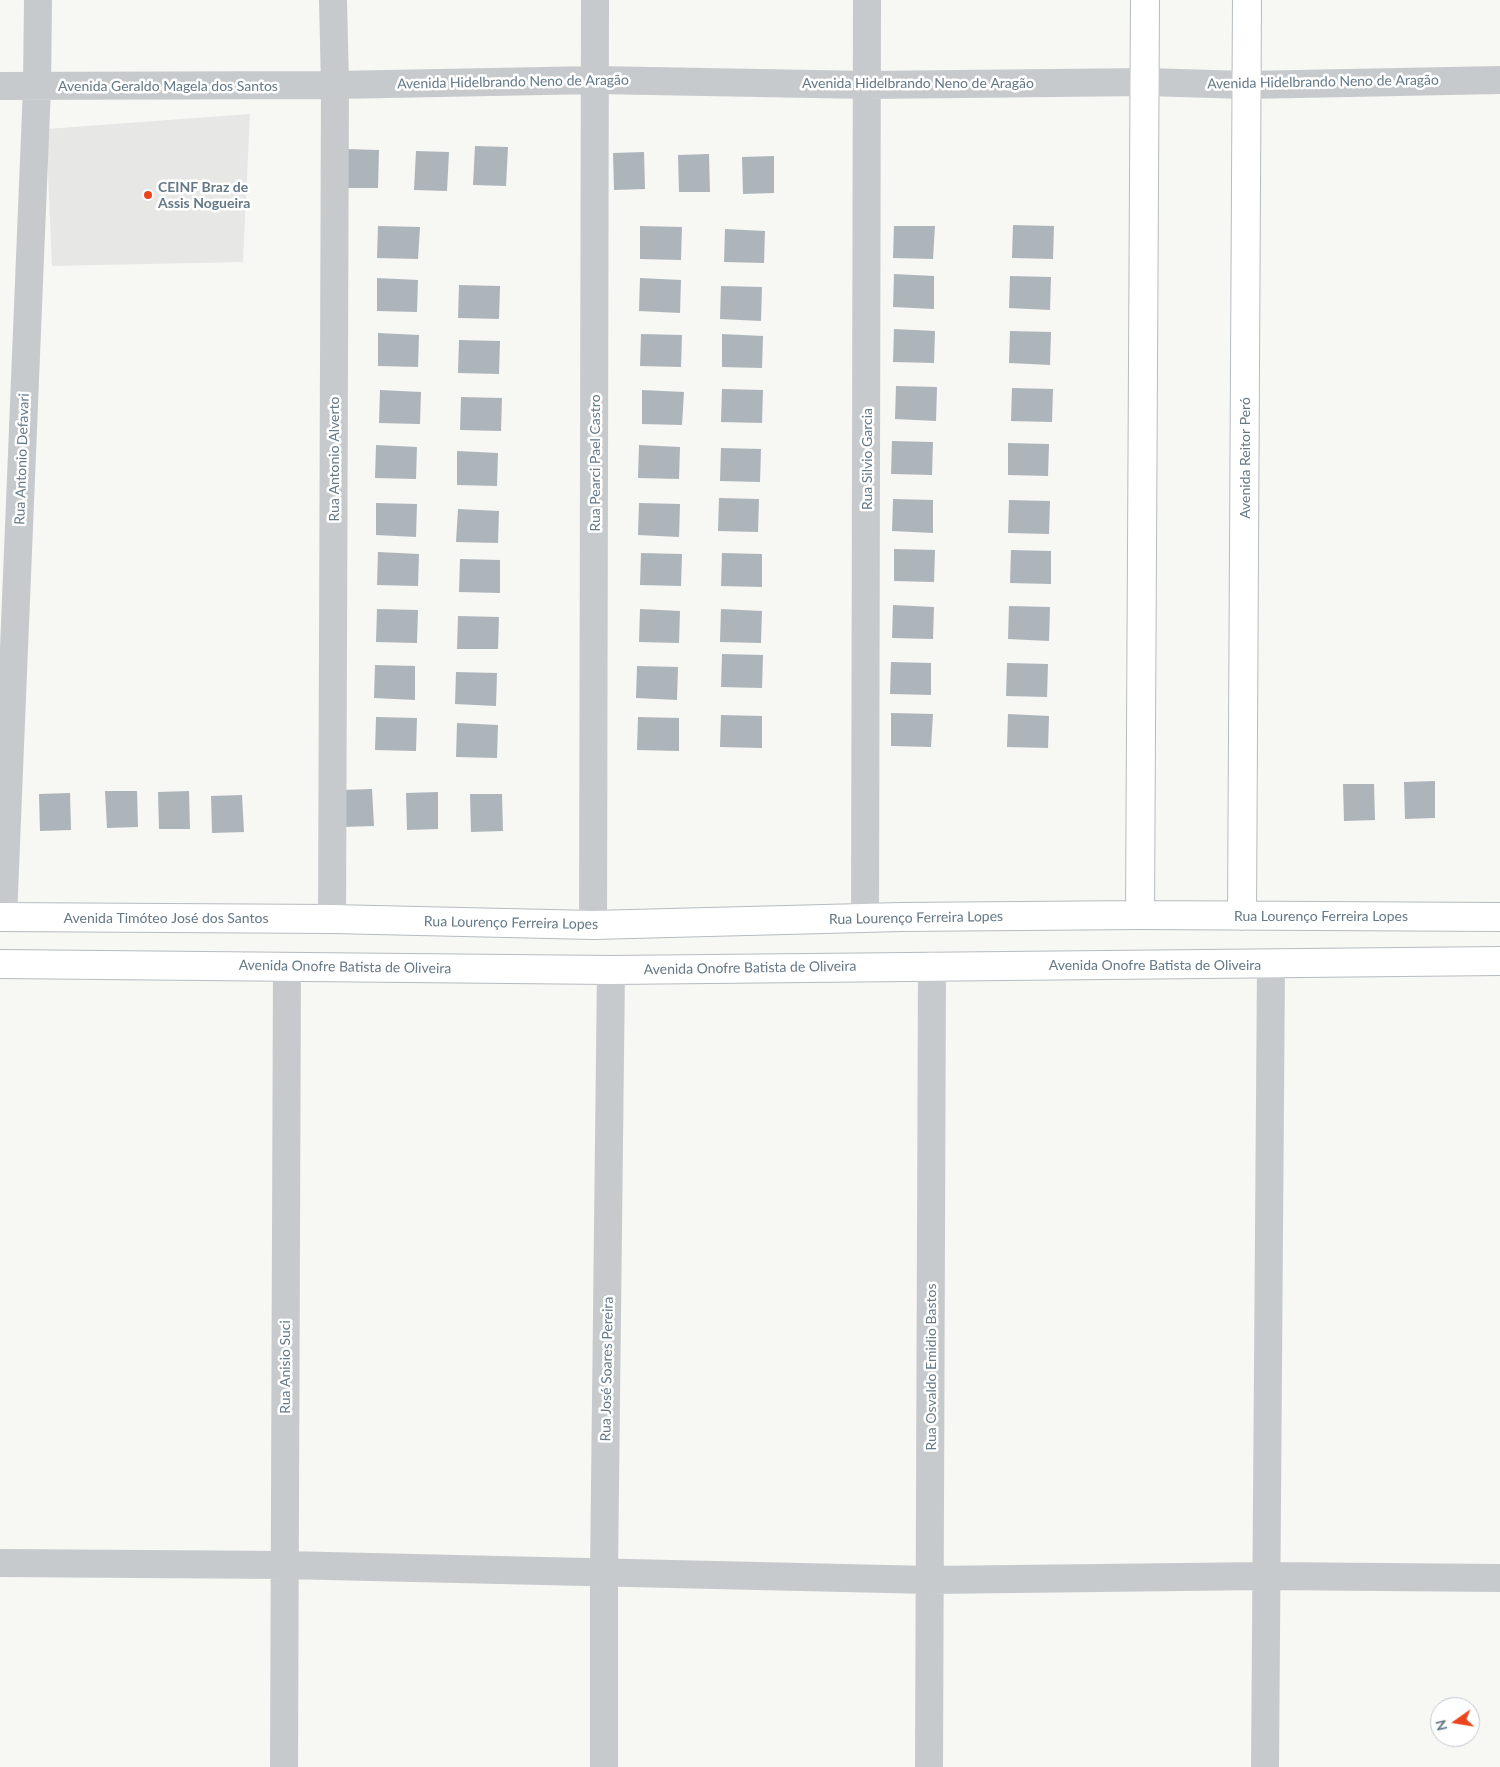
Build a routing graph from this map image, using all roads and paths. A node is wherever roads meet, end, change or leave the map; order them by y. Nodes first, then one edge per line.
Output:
1 (38, 0) edge
2 (333, 0) edge
3 (595, 0) edge
4 (867, 0) edge
5 (1145, 0) edge
6 (1247, 0) edge
7 (596, 80) junction
8 (1500, 80) edge
9 (1145, 82) junction
10 (335, 85) junction
11 (868, 85) junction
12 (1246, 85) junction
13 (0, 86) edge
14 (37, 87) junction
15 (1140, 915) junction
16 (1242, 916) junction
17 (1500, 916) edge
18 (2, 917) edge
19 (864, 918) junction
20 (332, 919) junction
21 (593, 925) junction
22 (1500, 961) edge
23 (0, 964) edge
24 (1271, 964) junction
25 (287, 966) junction
26 (932, 966) junction
27 (612, 970) junction
28 (0, 1564) edge
29 (285, 1565) junction
30 (604, 1572) junction
31 (1266, 1576) junction
32 (1500, 1578) edge
33 (930, 1580) junction
34 (284, 1767) edge
35 (604, 1767) edge
36 (930, 1767) edge
37 (1265, 1767) edge

1 - 14 street, Rua Antonio Defavari
2 - 10 street, Rua Antonio Alverto
3 - 7 street, Rua Pearci Pael Castro
4 - 11 street, Rua Silvio Garcia
5 - 9 street
6 - 12 street, Avenida Reitor Peró
7 - 10 street, Avenida Hidelbrando Neno de Aragão
7 - 11 street, Avenida Hidelbrando Neno de Aragão
7 - 21 street, Rua Pearci Pael Castro
8 - 12 street, Avenida Hidelbrando Neno de Aragão
9 - 11 street, Avenida Hidelbrando Neno de Aragão
9 - 12 street, Avenida Hidelbrando Neno de Aragão
9 - 15 street
10 - 14 street, Avenida Geraldo Magela dos Santos
10 - 20 street, Rua Antonio Alverto
11 - 19 street, Rua Silvio Garcia
12 - 16 street, Avenida Reitor Peró
13 - 14 street, Avenida Geraldo Magela dos Santos
14 - 18 street, Rua Antonio Defavari
15 - 16 street, Rua Lourenço Ferreira Lopes
15 - 19 street, Rua Lourenço Ferreira Lopes
16 - 17 street, Rua Lourenço Ferreira Lopes
18 - 20 street, Avenida Timóteo José dos Santos
19 - 21 street, Rua Lourenço Ferreira Lopes
20 - 21 street, Rua Lourenço Ferreira Lopes
22 - 24 street, Avenida Onofre Batista de Oliveira
23 - 25 street, Avenida Onofre Batista de Oliveira
24 - 26 street, Avenida Onofre Batista de Oliveira
24 - 31 street
25 - 27 street, Avenida Onofre Batista de Oliveira
25 - 29 street, Rua Anisio Suci
26 - 27 street, Avenida Onofre Batista de Oliveira
26 - 33 street, Rua Osvaldo Emidio Bastos
27 - 30 street, Rua José Soares Pereira
28 - 29 street
29 - 30 street
29 - 34 street, Rua Anisio Suci
30 - 33 street
30 - 35 street, Rua José Soares Pereira
31 - 32 street
31 - 33 street
31 - 37 street
33 - 36 street, Rua Osvaldo Emidio Bastos

